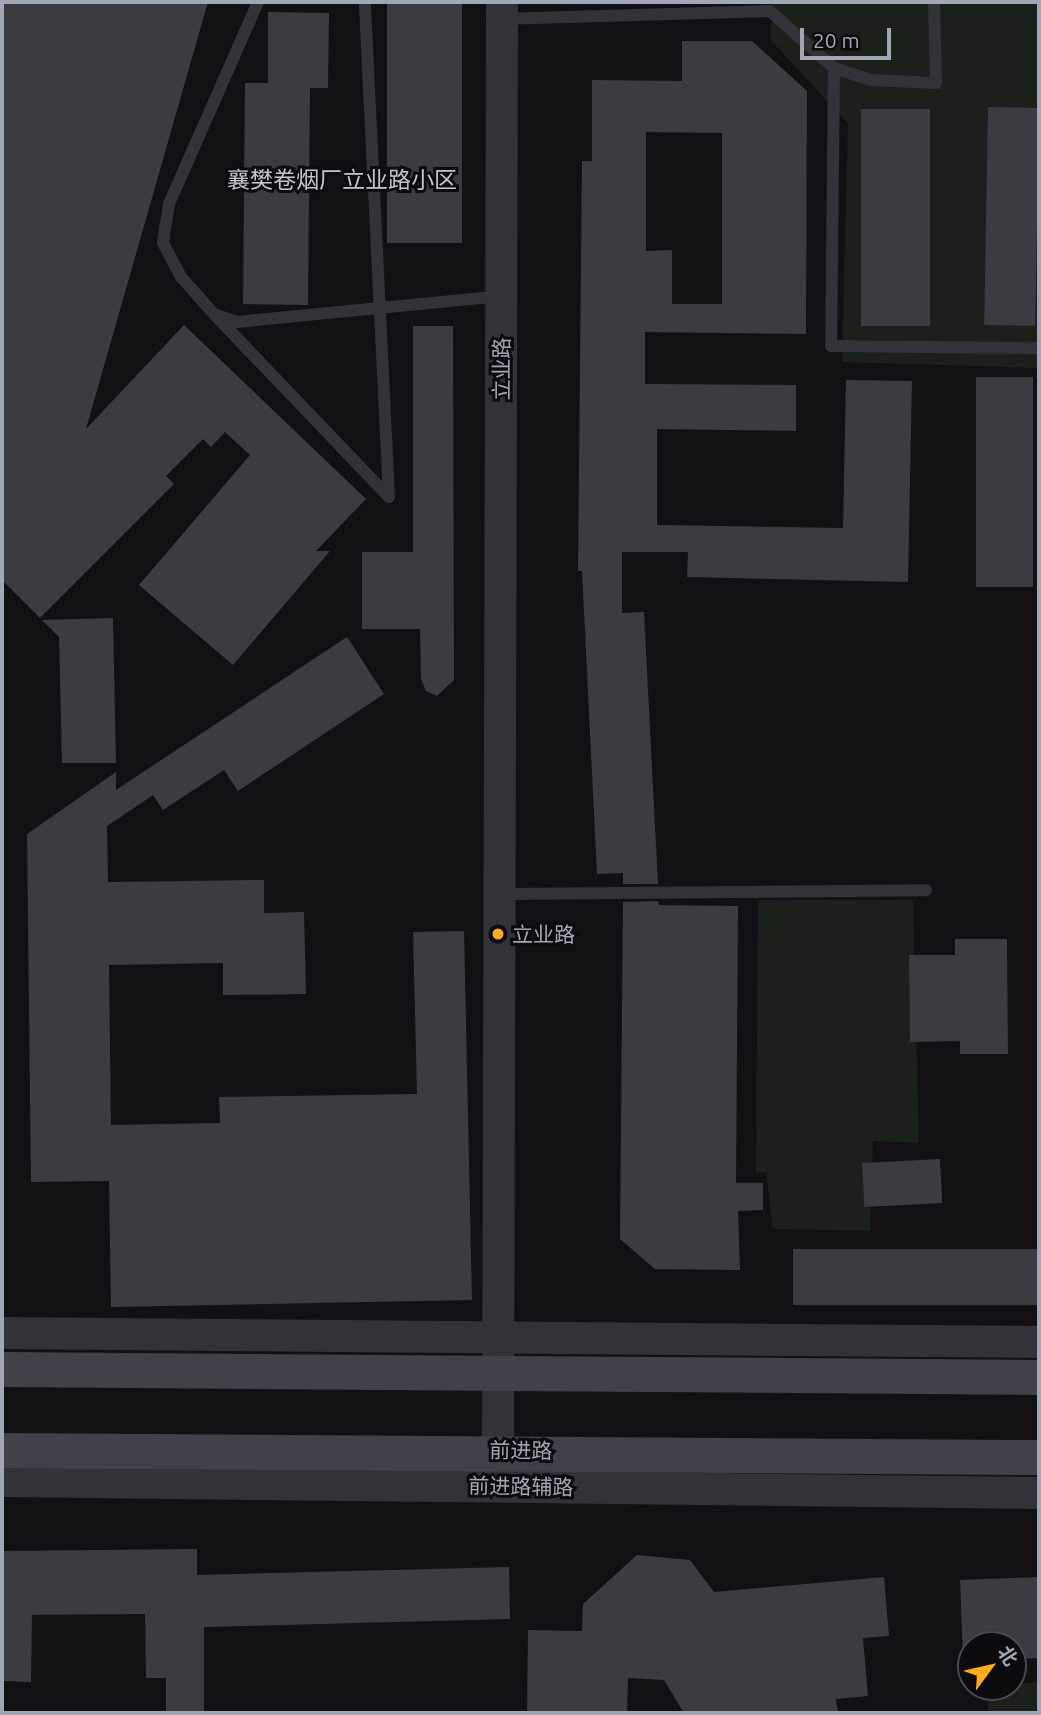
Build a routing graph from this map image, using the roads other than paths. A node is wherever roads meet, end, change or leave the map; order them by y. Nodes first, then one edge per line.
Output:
1 (258, 2) edge
2 (365, 2) edge
3 (933, 2) edge
4 (502, 11) edge
5 (834, 68) junction
6 (501, 296) junction
7 (377, 308) junction
8 (214, 314) junction
9 (1039, 348) edge
10 (926, 890) dead end
11 (498, 894) junction
12 (2, 1333) edge
13 (497, 1336) junction
14 (1039, 1342) edge
15 (2, 1369) edge
16 (497, 1371) junction
17 (1039, 1377) edge
18 (2, 1450) edge
19 (498, 1450) junction
20 (1039, 1457) edge
21 (2, 1481) edge
22 (1039, 1493) edge

1 - 8 lane
2 - 7 lane
3 - 5 lane
4 - 5 lane
4 - 6 street, 立业路
5 - 9 lane
6 - 7 lane
6 - 11 street, 立业路
7 - 8 lane
7 - 8 lane
10 - 11 lane
11 - 13 street, 立业路
12 - 13 street
13 - 14 street
13 - 16 street, 立业路
15 - 16 main road
16 - 17 main road
16 - 19 street, 立业路
18 - 19 main road, 前进路
19 - 20 main road, 前进路
21 - 22 street, 前进路辅路

